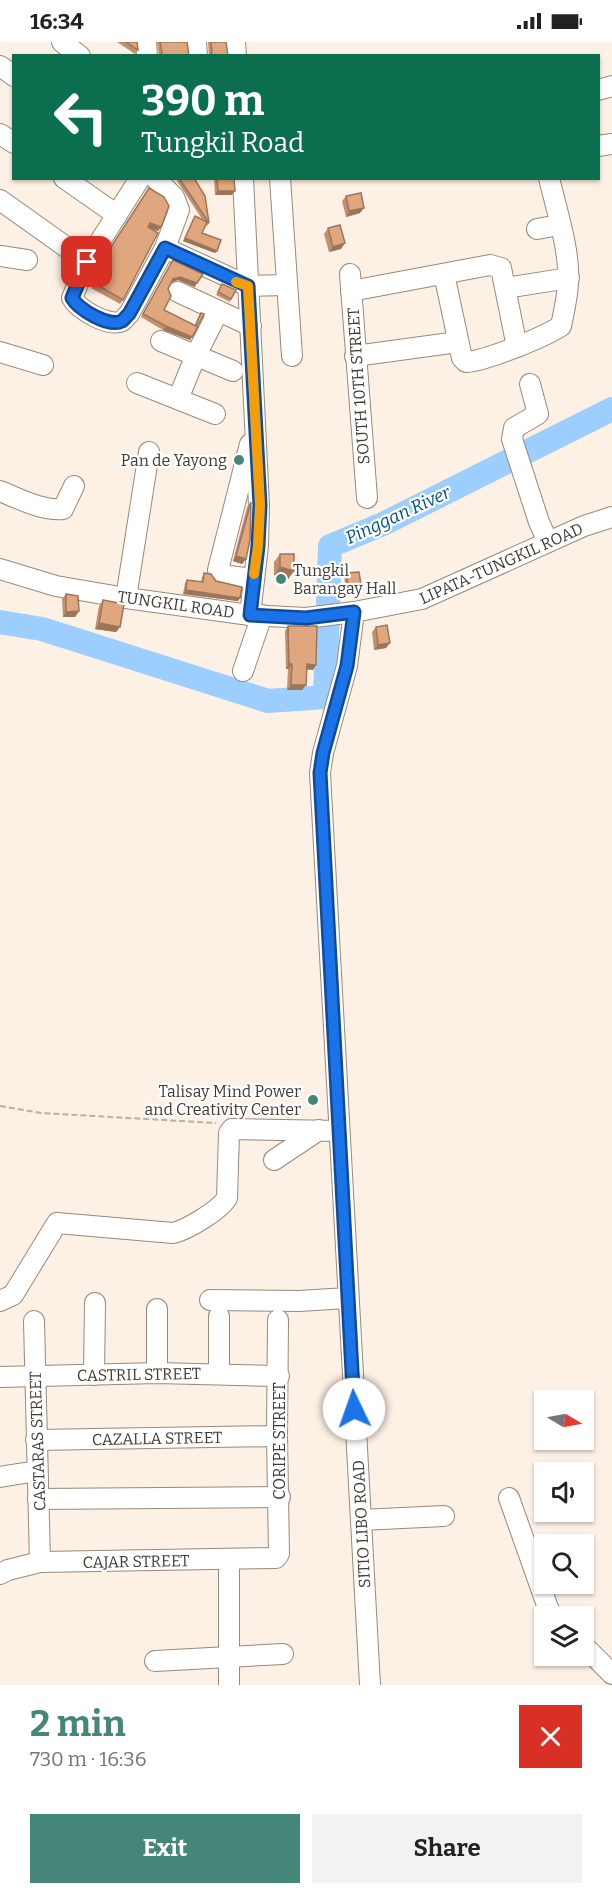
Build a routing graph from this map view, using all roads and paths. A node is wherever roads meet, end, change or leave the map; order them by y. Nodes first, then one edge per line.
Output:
1 (62, 42) edge
2 (77, 54) edge
3 (67, 180) edge
4 (139, 180) edge
5 (157, 180) edge
6 (243, 180) edge
7 (280, 180) edge
8 (549, 180) edge
9 (0, 200) edge
10 (117, 215) junction
11 (559, 225) junction
12 (537, 229) dead end
13 (165, 248) junction
14 (0, 256) edge
15 (27, 260) dead end
16 (87, 262) junction
17 (444, 274) junction
18 (569, 278) junction
19 (287, 285) junction
20 (248, 286) junction
21 (506, 288) junction
22 (178, 292) dead end
23 (218, 312) junction
24 (251, 326) junction
25 (161, 341) dead end
26 (458, 342) junction
27 (517, 347) junction
28 (0, 352) edge
29 (196, 355) junction
30 (292, 356) dead end
31 (355, 356) junction
32 (43, 365) dead end
33 (233, 371) dead end
34 (137, 383) dead end
35 (530, 384) dead end
36 (178, 399) junction
37 (215, 414) dead end
38 (256, 425) junction
39 (149, 452) dead end
40 (74, 486) dead end
41 (0, 491) edge
42 (367, 498) dead end
43 (612, 517) edge
44 (548, 542) junction
45 (0, 569) edge
46 (254, 579) junction
47 (126, 598) junction
48 (349, 613) junction
49 (256, 615) junction
50 (243, 671) dead end
51 (0, 1106) edge
52 (236, 1128) junction
53 (329, 1130) junction
54 (274, 1160) dead end
55 (348, 1298) junction
56 (0, 1300) edge
57 (94, 1303) dead end
58 (157, 1309) dead end
59 (278, 1320) dead end
60 (34, 1321) dead end
61 (158, 1373) junction
62 (219, 1373) junction
63 (94, 1375) junction
64 (34, 1376) junction
65 (279, 1376) junction
66 (0, 1377) edge
67 (277, 1436) junction
68 (36, 1440) junction
69 (37, 1471) junction
70 (0, 1477) edge
71 (280, 1497) junction
72 (509, 1498) dead end
73 (38, 1499) junction
74 (444, 1516) dead end
75 (360, 1520) junction
76 (274, 1559) joint
77 (229, 1560) junction
78 (40, 1562) junction
79 (0, 1574) edge
80 (547, 1606) edge
81 (283, 1654) dead end
82 (594, 1656) edge
83 (229, 1658) junction
84 (155, 1661) dead end
85 (612, 1674) edge
86 (229, 1685) edge
87 (369, 1685) edge

1 - 2 street
3 - 10 street
4 - 10 street
5 - 13 street
6 - 20 street
7 - 19 street
8 - 11 street
9 - 16 street
10 - 16 street
11 - 12 street
11 - 18 street
13 - 16 street
13 - 20 street
14 - 15 street
17 - 21 street
17 - 26 street
17 - 31 street, SOUTH 10TH STREET
18 - 21 street
18 - 27 street
19 - 20 street
19 - 30 street
20 - 24 street
21 - 27 street
22 - 23 street
23 - 24 street
23 - 29 street
24 - 38 street
25 - 29 street
26 - 27 street
26 - 31 street
28 - 32 street
29 - 33 street
29 - 36 street
31 - 42 street, SOUTH 10TH STREET
34 - 36 street
35 - 44 street
36 - 37 street
38 - 46 street
38 - 46 street
39 - 47 street
40 - 41 street
43 - 44 street, LIPATA-TUNGKIL ROAD
44 - 48 street, LIPATA-TUNGKIL ROAD
45 - 47 street, TUNGKIL ROAD
46 - 49 street
47 - 49 street, TUNGKIL ROAD
48 - 49 street, TUNGKIL ROAD
48 - 53 street, SITIO LIBO ROAD
49 - 50 street
51 - 52 path
52 - 53 street
52 - 56 street
53 - 54 street
53 - 55 street, SITIO LIBO ROAD
55 - 62 street
55 - 75 street, SITIO LIBO ROAD
57 - 63 street
58 - 61 street
59 - 65 street, CORIPE STREET
60 - 64 street, CASTARAS STREET
61 - 62 street, CASTRIL STREET
61 - 63 street, CASTRIL STREET
62 - 65 street, CASTRIL STREET
63 - 64 street, CASTRIL STREET
64 - 66 street, CASTRIL STREET
64 - 68 street, CASTARAS STREET
65 - 67 street, CORIPE STREET
67 - 68 street, CAZALLA STREET
67 - 71 street, CORIPE STREET
68 - 69 street, CASTARAS STREET
69 - 70 street
69 - 73 street, CASTARAS STREET
71 - 73 street
71 - 76 street, CORIPE STREET
72 - 80 street
73 - 78 street, CASTARAS STREET
74 - 75 street
75 - 87 street, SITIO LIBO ROAD
76 - 77 street, CAJAR STREET
77 - 78 street, CAJAR STREET
77 - 83 street
78 - 79 street, CAJAR STREET
81 - 83 street
82 - 85 street
83 - 84 street
83 - 86 street

